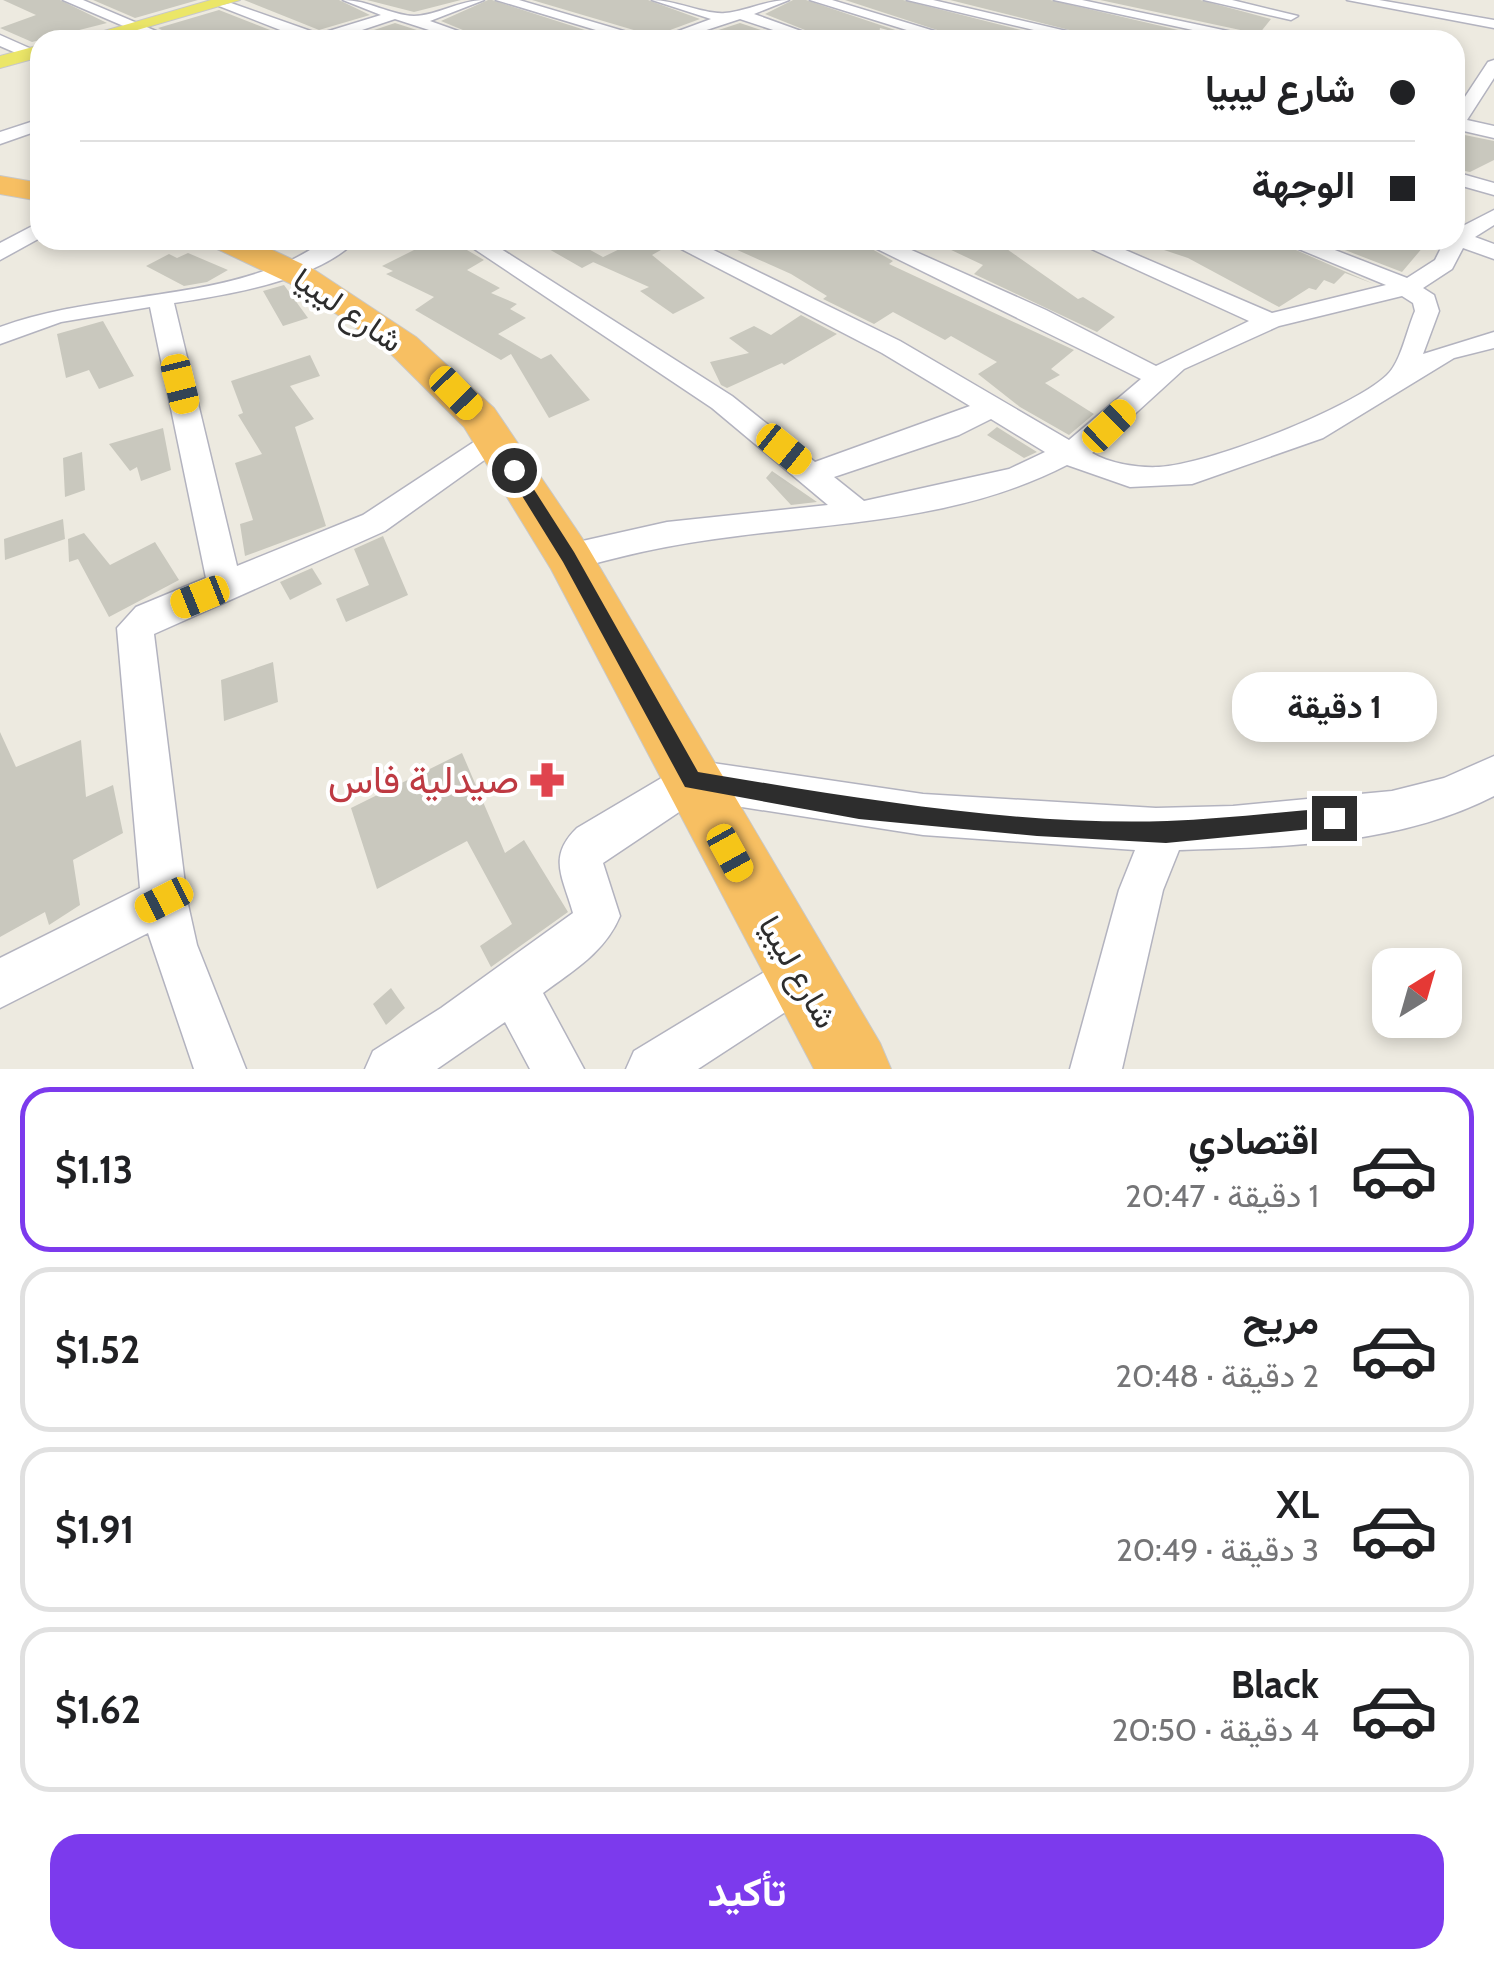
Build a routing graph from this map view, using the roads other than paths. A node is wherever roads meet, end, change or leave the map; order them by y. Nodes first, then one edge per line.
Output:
1 (70, 0) edge
2 (246, 0) edge
3 (350, 0) edge
4 (476, 0) edge
5 (502, 0) edge
6 (659, 0) edge
7 (782, 0) edge
8 (817, 0) edge
9 (914, 0) edge
10 (1058, 0) edge
11 (1211, 0) edge
12 (1354, 0) edge
13 (222, 2) edge
14 (964, 11) junction
15 (394, 15) junction
16 (730, 15) junction
17 (414, 21) junction
18 (1018, 22) junction
19 (1494, 24) edge
20 (139, 27) junction
21 (126, 30) edge
22 (130, 30) edge
23 (146, 30) edge
24 (293, 30) edge
25 (348, 30) edge
26 (444, 30) edge
27 (610, 30) edge
28 (693, 30) edge
29 (783, 30) edge
30 (919, 30) edge
31 (930, 30) edge
32 (1053, 30) edge
33 (1211, 30) edge
34 (1274, 30) edge
35 (0, 40) edge
36 (30, 51) edge
37 (30, 56) edge
38 (0, 65) edge
39 (1494, 66) edge
40 (1488, 86) edge
41 (1465, 113) edge
42 (1465, 125) edge
43 (30, 128) edge
44 (1494, 132) edge
45 (6, 136) edge
46 (1465, 181) edge
47 (1494, 189) edge
48 (1494, 216) edge
49 (1465, 232) edge
50 (30, 235) edge
51 (1465, 241) edge
52 (246, 250) edge
53 (327, 250) edge
54 (487, 250) edge
55 (709, 250) edge
56 (892, 250) edge
57 (1106, 250) edge
58 (1314, 250) edge
59 (1450, 250) edge
60 (1494, 252) edge
61 (0, 253) edge
62 (289, 270) junction
63 (1409, 287) junction
64 (162, 300) junction
65 (1270, 321) junction
66 (0, 336) edge
67 (1494, 340) edge
68 (1157, 377) junction
69 (1401, 377) junction
70 (993, 407) junction
71 (496, 441) junction
72 (1070, 454) junction
73 (814, 473) junction
74 (859, 514) junction
75 (568, 557) junction
76 (225, 587) junction
77 (1494, 775) edge
78 (692, 780) junction
79 (1166, 832) junction
80 (164, 900) junction
81 (799, 975) junction
82 (0, 984) edge
83 (513, 987) junction
84 (220, 1069) edge
85 (392, 1069) edge
86 (558, 1069) edge
87 (652, 1069) edge
88 (854, 1069) edge
89 (1096, 1069) edge

1 - 20 street
2 - 13 main road
3 - 15 street
4 - 17 street
5 - 27 street
6 - 16 street
7 - 16 street
8 - 30 street
9 - 14 street
10 - 18 street
10 - 33 street
11 - 34 street
12 - 19 street
13 - 20 main road
13 - 24 street
14 - 18 street
14 - 31 street
15 - 17 street
15 - 25 street
16 - 28 street
16 - 29 street
17 - 26 street
18 - 32 street
20 - 21 main road
20 - 22 main road
20 - 23 street
35 - 36 street
37 - 38 main road
39 - 40 street
40 - 41 street
42 - 44 street
43 - 45 street
46 - 47 street
48 - 49 street
50 - 61 street
51 - 60 street
52 - 62 highway, شارع ليبيا
53 - 62 street
54 - 73 street
55 - 70 street
56 - 68 street
57 - 65 street
58 - 63 street
59 - 63 street
62 - 64 street
62 - 71 highway, شارع ليبيا
63 - 65 street
63 - 69 street
64 - 66 street
64 - 76 street
65 - 68 street
67 - 69 street
68 - 72 street
69 - 72 street
70 - 72 street
70 - 73 street
71 - 75 highway, شارع ليبيا
71 - 76 street
72 - 74 street
73 - 74 street
74 - 75 street
75 - 78 highway, شارع ليبيا
76 - 80 street
77 - 79 street
78 - 79 street
78 - 81 highway, شارع ليبيا
78 - 83 street
79 - 89 street
80 - 82 street
80 - 84 street
81 - 87 street
81 - 88 highway, شارع ليبيا
83 - 85 street
83 - 86 street

